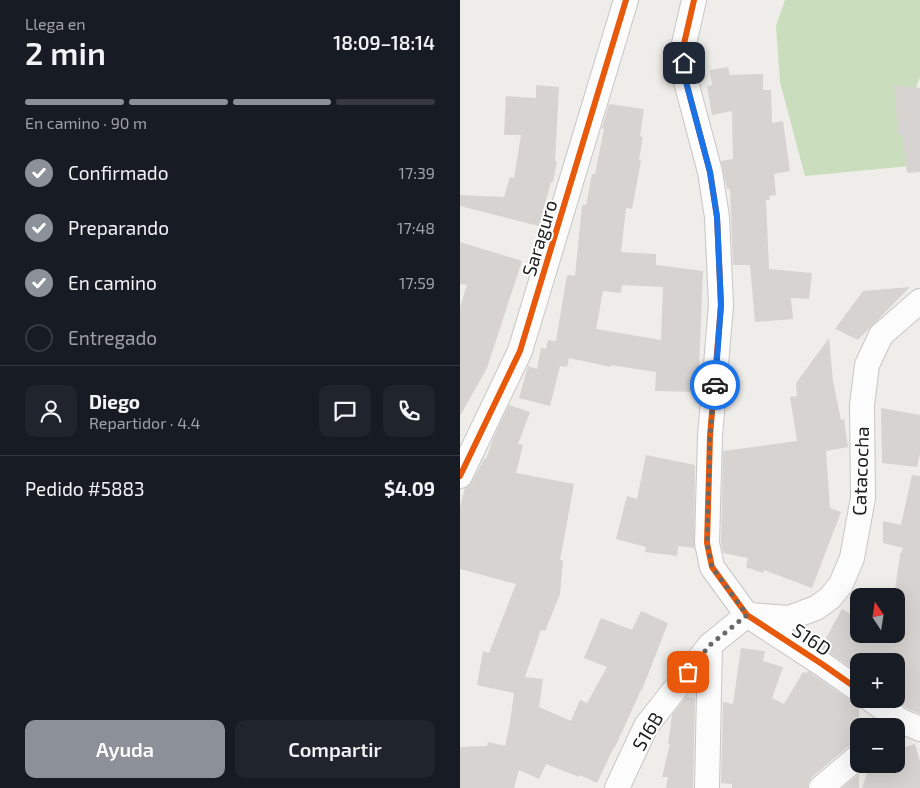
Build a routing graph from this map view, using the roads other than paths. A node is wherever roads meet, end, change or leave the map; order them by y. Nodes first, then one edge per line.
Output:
1 (626, 0) edge
2 (694, 0) edge
3 (920, 301) edge
4 (460, 476) edge
5 (747, 615) junction
6 (710, 645) junction
7 (850, 684) edge
8 (882, 708) edge
9 (896, 718) edge
10 (850, 764) edge
11 (617, 788) edge
12 (706, 788) edge
13 (821, 788) edge

1 - 4 street, Saraguro
2 - 5 street
3 - 5 street, Catacocha
5 - 6 street, S16B
5 - 7 street, S16D
6 - 11 street, S16B
6 - 12 street
8 - 9 street
10 - 13 street

